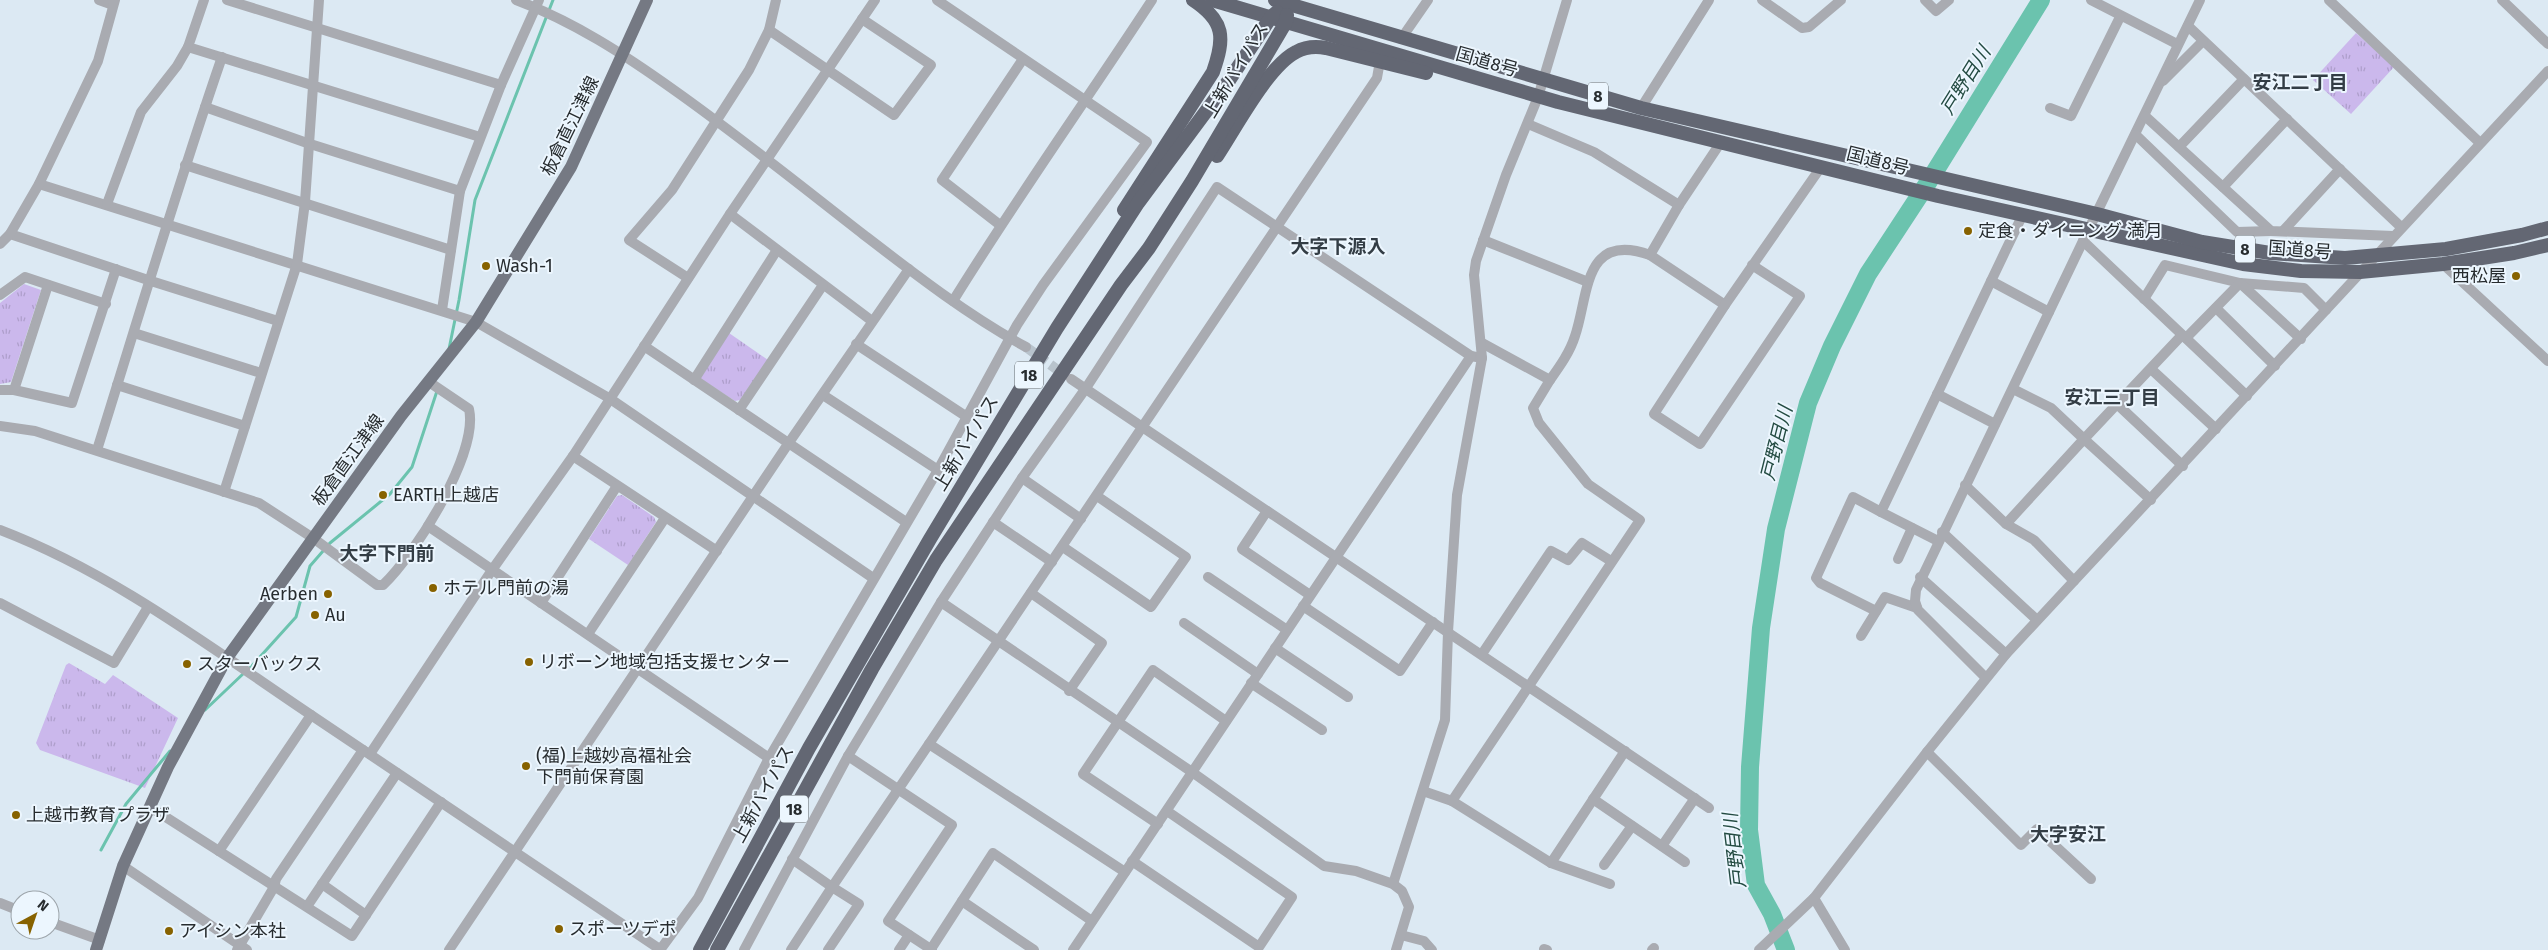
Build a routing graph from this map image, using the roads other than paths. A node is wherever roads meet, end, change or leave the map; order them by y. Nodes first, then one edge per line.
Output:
1 (99, 0) edge
2 (204, 0) edge
3 (227, 0) edge
4 (319, 0) edge
5 (516, 0) edge
6 (647, 0) edge
7 (776, 0) edge
8 (875, 0) edge
9 (937, 0) edge
10 (1152, 0) edge
11 (1193, 0) edge
12 (1212, 0) edge
13 (1428, 0) edge
14 (1567, 0) edge
15 (1710, 0) edge
16 (1841, 0) edge
17 (1925, 0) edge
18 (1949, 0) edge
19 (2091, 0) edge
20 (2200, 0) edge
21 (2329, 0) edge
22 (2504, 0) edge
23 (1284, 1) edge
24 (1768, 2) edge
25 (114, 3) edge
26 (538, 4) edge
27 (2120, 16) junction
28 (1271, 17) junction
29 (862, 19) junction
30 (1286, 22) junction
31 (2188, 26) junction
32 (317, 28) junction
33 (769, 30) junction
34 (1401, 39) junction
35 (2203, 41) junction
36 (2177, 44) junction
37 (2548, 44) edge
38 (188, 47) junction
39 (623, 54) junction
40 (1381, 56) junction
41 (222, 57) junction
42 (1023, 59) junction
43 (2548, 71) edge
44 (828, 72) junction
45 (2244, 79) junction
46 (1544, 81) junction
47 (312, 84) junction
48 (501, 85) junction
49 (2158, 86) junction
50 (1538, 97) junction
51 (1086, 102) junction
52 (204, 107) junction
53 (1641, 108) junction
54 (2050, 108) dead end
55 (2145, 116) junction
56 (716, 120) junction
57 (2287, 120) junction
58 (1528, 124) junction
59 (2136, 135) junction
60 (480, 137) junction
61 (1721, 142) junction
62 (2479, 142) junction
63 (307, 143) junction
64 (2179, 147) junction
65 (768, 160) junction
66 (185, 165) junction
67 (1821, 167) junction
68 (2340, 169) junction
69 (39, 184) junction
70 (2223, 187) junction
71 (460, 191) junction
72 (305, 202) junction
73 (108, 204) junction
74 (1679, 205) junction
75 (730, 214) junction
76 (2023, 214) junction
77 (2097, 214) junction
78 (169, 223) junction
79 (1000, 225) junction
80 (1276, 227) junction
81 (2401, 227) junction
82 (2548, 228) edge
83 (2271, 231) junction
84 (2283, 231) junction
85 (10, 234) junction
86 (2086, 235) junction
87 (2393, 236) junction
88 (1483, 240) junction
89 (0, 244) edge
90 (2548, 245) edge
91 (1150, 248) junction
92 (451, 250) junction
93 (777, 250) junction
94 (1650, 255) junction
95 (2374, 256) junction
96 (297, 264) junction
97 (2443, 264) junction
98 (1752, 265) junction
99 (909, 269) junction
100 (116, 270) junction
101 (2360, 272) junction
102 (688, 278) junction
103 (1991, 281) junction
104 (150, 282) junction
105 (1588, 282) junction
106 (2240, 283) junction
107 (823, 285) junction
108 (48, 286) junction
109 (0, 295) edge
110 (2144, 299) junction
111 (953, 300) junction
112 (106, 304) junction
113 (1725, 305) junction
114 (2216, 308) junction
115 (442, 310) junction
116 (2326, 310) junction
117 (2049, 312) junction
118 (278, 321) junction
119 (872, 321) junction
120 (476, 322) junction
121 (1057, 328) junction
122 (134, 333) junction
123 (2184, 337) junction
124 (1011, 339) junction
125 (2300, 339) junction
126 (1482, 343) junction
127 (856, 344) junction
128 (644, 346) junction
129 (1026, 347) tunnel mouth
130 (1471, 356) junction
131 (1482, 358) junction
132 (2548, 361) edge
133 (2275, 366) junction
134 (2151, 369) junction
135 (261, 373) junction
136 (1071, 379) tunnel mouth
137 (694, 380) junction
138 (1550, 380) junction
139 (429, 382) junction
140 (117, 385) junction
141 (1086, 388) junction
142 (2012, 389) junction
143 (0, 390) edge
144 (14, 390) junction
145 (823, 394) junction
146 (1937, 394) junction
147 (2247, 396) junction
148 (609, 398) junction
149 (2117, 404) junction
150 (739, 410) junction
151 (967, 418) junction
152 (1995, 424) junction
153 (0, 426) edge
154 (245, 426) junction
155 (1143, 428) junction
156 (2216, 430) junction
157 (2084, 439) junction
158 (788, 444) junction
159 (97, 450) junction
160 (573, 456) junction
161 (2183, 466) junction
162 (938, 470) junction
163 (1022, 478) junction
164 (1965, 485) junction
165 (617, 486) junction
166 (224, 492) junction
167 (1097, 496) junction
168 (753, 498) junction
169 (2151, 500) junction
170 (1267, 511) junction
171 (1881, 512) junction
172 (665, 518) junction
173 (1081, 519) junction
174 (906, 522) junction
175 (993, 522) junction
176 (2006, 524) junction
177 (428, 526) junction
178 (1912, 528) junction
179 (0, 530) edge
180 (1940, 536) junction
181 (313, 538) junction
182 (1063, 547) junction
183 (717, 551) junction
184 (1336, 557) junction
185 (1898, 559) dead end
186 (1611, 561) junction
187 (1052, 562) junction
188 (492, 570) junction
189 (1208, 577) dead end
190 (1920, 577) junction
191 (873, 578) junction
192 (2074, 581) junction
193 (1030, 593) junction
194 (1310, 595) junction
195 (541, 602) junction
196 (941, 602) junction
197 (0, 603) edge
198 (1303, 606) junction
199 (148, 607) junction
200 (1917, 608) junction
201 (1876, 611) junction
202 (2037, 620) junction
203 (1433, 622) junction
204 (1184, 623) dead end
205 (1287, 630) junction
206 (1448, 632) junction
207 (588, 634) junction
208 (1861, 636) dead end
209 (998, 641) junction
210 (1275, 648) junction
211 (1482, 654) junction
212 (2006, 654) junction
213 (228, 658) junction
214 (638, 667) junction
215 (1258, 674) junction
216 (1986, 678) junction
217 (1251, 683) junction
218 (1528, 684) junction
219 (1069, 690) junction
220 (1348, 697) dead end
221 (310, 715) junction
222 (1226, 721) junction
223 (1118, 722) junction
224 (1322, 730) dead end
225 (929, 744) junction
226 (1625, 751) junction
227 (366, 752) junction
228 (1927, 752) junction
229 (848, 756) junction
230 (769, 758) junction
231 (1192, 772) junction
232 (397, 773) junction
233 (898, 790) junction
234 (1423, 791) junction
235 (1695, 798) junction
236 (1593, 799) junction
237 (1452, 801) junction
238 (441, 802) junction
239 (150, 807) junction
240 (1709, 808) dead end
241 (1167, 811) junction
242 (1158, 824) junction
243 (1632, 826) junction
244 (1662, 846) junction
245 (218, 851) junction
246 (515, 853) junction
247 (792, 859) junction
248 (1132, 861) junction
249 (1685, 862) dead end
250 (1551, 863) junction
251 (123, 866) junction
252 (1604, 866) dead end
253 (1125, 872) junction
254 (2091, 878) dead end
255 (322, 884) junction
256 (1393, 884) junction
257 (1610, 884) dead end
258 (274, 887) junction
259 (832, 887) junction
260 (1814, 898) junction
261 (962, 901) junction
262 (308, 905) junction
263 (366, 915) junction
264 (1092, 921) junction
265 (60, 927) edge
266 (1401, 934) junction
267 (909, 935) junction
268 (98, 945) edge
269 (241, 948) edge
270 (448, 950) edge
271 (661, 950) edge
272 (700, 950) edge
273 (717, 950) edge
274 (744, 950) edge
275 (790, 950) edge
276 (828, 950) edge
277 (899, 950) edge
278 (931, 950) edge
279 (1034, 950) edge
280 (1072, 950) edge
281 (1396, 950) edge
282 (1432, 950) edge
283 (1759, 950) edge
284 (1845, 950) edge

1 - 25 street
2 - 38 street
3 - 32 street
4 - 32 street
5 - 26 street
6 - 39 main road, 板倉直江津線
7 - 33 street
8 - 29 street
9 - 42 street
10 - 51 street
11 - 121 highway
12 - 28 highway
13 - 34 street
14 - 46 street
15 - 53 street
16 - 24 street
17 - 18 street
19 - 27 street
20 - 31 street
21 - 62 street
22 - 37 street
23 - 28 highway, 上新バイパス / 18
23 - 30 highway, 上新バイパス / 18
23 - 34 highway, 国道8号 / 8
25 - 69 street
26 - 39 street
26 - 48 street
27 - 36 street
27 - 54 street
28 - 30 highway
28 - 121 highway, 上新バイパス / 18
29 - 44 street
29 - 44 street
30 - 40 highway
30 - 91 highway, 上新バイパス / 18
31 - 35 street
31 - 36 street
32 - 47 street
32 - 48 street
33 - 44 street
33 - 56 street
34 - 46 highway, 国道8号 / 8
35 - 45 street
35 - 49 street
36 - 49 street
38 - 41 street
38 - 73 street
39 - 56 street
39 - 120 main road, 板倉直江津線
40 - 50 highway, 国道8号 / 8
40 - 80 street
40 - 91 highway
41 - 47 street
41 - 52 street
42 - 51 street
42 - 79 street
43 - 62 street
44 - 65 street
45 - 57 street
45 - 64 street
46 - 50 street
46 - 53 highway, 国道8号 / 8
47 - 60 street
47 - 63 street
48 - 60 street
49 - 55 street
50 - 58 street
50 - 61 highway, 国道8号 / 8
51 - 79 street
51 - 124 street
52 - 63 street
52 - 66 street
53 - 77 highway, 国道8号 / 8
55 - 59 street
55 - 64 street
56 - 65 street
56 - 102 street
57 - 68 street
57 - 70 street
58 - 74 street
58 - 88 street
59 - 77 street
59 - 83 street
60 - 71 street
61 - 67 highway, 国道8号 / 8
61 - 74 street
62 - 81 street
63 - 71 street
63 - 72 street
64 - 70 street
65 - 75 street
65 - 99 street
66 - 72 street
66 - 78 street
67 - 76 highway, 国道8号 / 8
67 - 98 street
68 - 81 street
68 - 84 street
69 - 73 street
69 - 85 street
70 - 83 street
71 - 92 street
72 - 92 street
72 - 96 street
73 - 78 street
74 - 94 street
75 - 93 street
75 - 102 street
76 - 86 highway, 国道8号 / 8
76 - 103 street
77 - 86 street
77 - 95 highway, 国道8号 / 8
78 - 96 street
78 - 104 street
79 - 111 street
80 - 130 street
80 - 141 street
80 - 155 street
81 - 87 street
82 - 95 highway, 国道8号 / 8
83 - 84 street
84 - 87 street
85 - 89 street
85 - 100 street
86 - 101 highway, 国道8号 / 8
86 - 110 street
86 - 117 street
87 - 95 street
88 - 105 street
88 - 126 street
90 - 97 highway, 国道8号 / 8
91 - 273 highway, 上新バイパス / 18
92 - 115 street
93 - 107 street
93 - 137 street
94 - 105 street
94 - 113 street
95 - 101 street
96 - 115 street
96 - 118 street
97 - 101 highway, 国道8号 / 8
97 - 132 street
98 - 113 street
98 - 113 street
99 - 111 street
99 - 119 street
100 - 104 street
100 - 112 street
101 - 116 street
102 - 128 street
103 - 117 street
103 - 146 street
104 - 118 street
104 - 122 street
105 - 138 street
106 - 110 street
106 - 114 street
106 - 116 street
106 - 125 street
107 - 119 street
107 - 150 street
108 - 109 street
108 - 112 street
108 - 144 street
110 - 123 street
111 - 124 street
112 - 144 street
114 - 123 street
114 - 133 street
115 - 120 street
116 - 125 street
117 - 142 street
118 - 135 street
119 - 127 street
120 - 139 main road, 板倉直江津線
120 - 148 street
121 - 272 highway, 上新バイパス / 18
122 - 135 street
122 - 140 street
123 - 134 street
123 - 147 street
124 - 129 street
124 - 151 street
125 - 133 street
126 - 131 street
126 - 138 street
127 - 145 street
127 - 151 street
128 - 137 street
128 - 148 street
130 - 131 street
130 - 184 street
131 - 206 street
133 - 147 street
134 - 149 street
134 - 156 street
135 - 154 street
136 - 141 street
137 - 150 street
138 - 186 street
139 - 177 street
139 - 181 main road, 板倉直江津線
140 - 154 street
140 - 159 street
141 - 155 street
141 - 163 street
142 - 152 street
142 - 157 street
143 - 144 street
145 - 158 street
145 - 162 street
146 - 152 street
146 - 171 street
147 - 156 street
148 - 160 street
148 - 168 street
149 - 157 street
149 - 161 street
150 - 158 street
151 - 162 street
152 - 164 street
153 - 159 street
154 - 166 street
155 - 167 street
155 - 170 street
156 - 161 street
157 - 169 street
157 - 176 street
158 - 168 street
158 - 174 street
159 - 166 street
160 - 165 street
160 - 188 street
161 - 169 street
162 - 174 street
163 - 173 street
163 - 175 street
164 - 176 street
164 - 180 street
165 - 172 street
165 - 195 street
166 - 181 street
167 - 173 street
167 - 182 street
168 - 183 street
168 - 191 street
169 - 192 street
170 - 184 street
170 - 194 street
171 - 178 street
171 - 201 street
172 - 183 street
172 - 207 street
173 - 182 street
174 - 191 street
175 - 187 street
175 - 196 street
176 - 192 street
177 - 181 street
177 - 188 street
178 - 180 street
178 - 185 street
179 - 199 street
180 - 190 street
180 - 202 street
181 - 213 main road, 板倉直江津線
182 - 187 street
183 - 214 street
184 - 194 street
184 - 203 street
186 - 211 street
186 - 218 street
187 - 193 street
188 - 195 street
188 - 227 street
189 - 205 street
190 - 200 street
190 - 212 street
191 - 230 street
192 - 202 street
193 - 209 street
193 - 219 street
194 - 198 street
195 - 207 street
196 - 209 street
196 - 229 street
197 - 199 street
198 - 203 street
198 - 205 street
199 - 213 street
200 - 201 street
200 - 216 street
201 - 208 street
202 - 212 street
203 - 206 street
204 - 215 street
205 - 210 street
206 - 211 street
206 - 234 street
207 - 214 street
209 - 219 street
209 - 225 street
210 - 215 street
210 - 220 street
211 - 218 street
212 - 216 street
213 - 221 street
213 - 239 main road, 板倉直江津線
214 - 230 street
214 - 246 street
215 - 217 street
216 - 228 street
217 - 222 street
217 - 224 street
218 - 226 street
218 - 237 street
219 - 223 street
221 - 227 street
221 - 245 street
222 - 223 street
222 - 231 street
223 - 231 street
223 - 242 street
225 - 233 street
225 - 253 street
226 - 235 street
226 - 236 street
227 - 232 street
227 - 258 street
228 - 254 street
228 - 260 street
229 - 233 street
229 - 247 street
230 - 271 street
231 - 241 street
231 - 256 street
232 - 238 street
232 - 255 street
233 - 259 street
233 - 267 street
234 - 237 street
234 - 256 street
235 - 240 street
235 - 244 street
236 - 243 street
236 - 250 street
237 - 250 street
238 - 246 street
238 - 263 street
239 - 245 street
239 - 251 main road, 板倉直江津線
241 - 242 street
241 - 248 street
242 - 248 street
243 - 244 street
243 - 252 street
244 - 249 street
245 - 258 street
246 - 270 street
246 - 271 street
247 - 259 street
247 - 274 street
248 - 253 street
250 - 257 street
251 - 268 main road, 板倉直江津線
251 - 269 street
253 - 264 street
255 - 262 street
255 - 263 street
256 - 266 street
258 - 262 street
258 - 269 street
259 - 275 street
259 - 276 street
260 - 283 street
260 - 284 street
261 - 264 street
261 - 278 street
261 - 279 street
262 - 263 street
264 - 280 street
265 - 268 street
266 - 281 street
266 - 282 street
267 - 277 street
267 - 278 street

